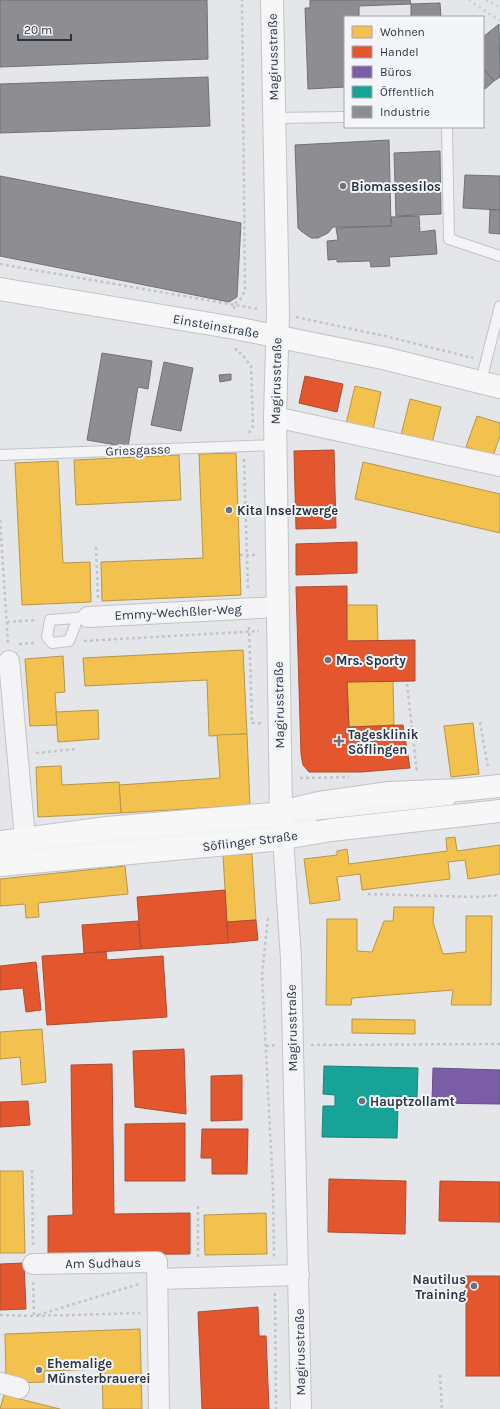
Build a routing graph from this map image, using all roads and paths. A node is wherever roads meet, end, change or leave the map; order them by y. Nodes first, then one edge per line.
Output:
1 (242, 0) edge
2 (272, 0) edge
3 (344, 117) edge
4 (274, 118) junction
5 (446, 128) edge
6 (500, 256) edge
7 (0, 289) edge
8 (500, 306) edge
9 (235, 328) junction
10 (277, 337) junction
11 (491, 384) edge
12 (275, 417) junction
13 (252, 426) dead end
14 (276, 445) junction
15 (0, 455) edge
16 (500, 466) edge
17 (259, 514) dead end
18 (238, 515) dead end
19 (0, 520) edge
20 (96, 547) dead end
21 (240, 555) dead end
22 (260, 555) dead end
23 (2, 574) edge
24 (277, 607) junction
25 (88, 617) junction
26 (50, 620) junction
27 (7, 622) junction
28 (263, 630) dead end
29 (99, 640) junction
30 (69, 641) junction
31 (52, 643) junction
32 (9, 661) dead end
33 (407, 684) dead end
34 (480, 722) dead end
35 (76, 749) dead end
36 (18, 754) junction
37 (409, 772) dead end
38 (354, 777) dead end
39 (280, 780) junction
40 (418, 781) junction
41 (498, 793) edge
42 (500, 811) edge
43 (282, 824) junction
44 (26, 838) junction
45 (0, 842) edge
46 (0, 846) edge
47 (0, 854) edge
48 (0, 865) edge
49 (368, 894) dead end
50 (500, 894) edge
51 (268, 911) dead end
52 (500, 1044) edge
53 (293, 1045) junction
54 (266, 1046) junction
55 (32, 1170) dead end
56 (198, 1206) dead end
57 (33, 1264) junction
58 (299, 1275) junction
59 (274, 1276) junction
60 (198, 1278) junction
61 (158, 1279) junction
62 (158, 1312) junction
63 (0, 1315) edge
64 (34, 1316) junction
65 (440, 1375) dead end
66 (0, 1383) edge
67 (19, 1388) dead end
68 (160, 1409) edge
69 (276, 1409) edge
70 (301, 1409) edge
71 (442, 1409) edge

1 - 9 path
2 - 4 street, Magirusstraße
3 - 4 lane
4 - 10 street, Magirusstraße
5 - 6 lane
7 - 9 street, Einsteinstraße
8 - 11 lane
9 - 10 street, Einsteinstraße
9 - 13 path
10 - 11 street, Einsteinstraße
10 - 12 street, Magirusstraße
12 - 14 street, Magirusstraße
12 - 16 street
14 - 15 lane, Griesgasse
14 - 24 street, Magirusstraße
17 - 18 path
19 - 23 path
20 - 25 path
21 - 22 path
23 - 27 path
24 - 25 street, Emmy-Wechßler-Weg
24 - 39 street, Magirusstraße
25 - 26 lane, Emmy-Wechßler-Weg
25 - 29 path
25 - 30 lane
26 - 27 path
26 - 31 lane
27 - 31 path
28 - 29 path
29 - 30 path
30 - 31 lane
32 - 36 street
33 - 40 path
34 - 41 path
35 - 36 path
36 - 44 street
37 - 40 path
38 - 39 path
39 - 43 street, Magirusstraße
40 - 41 street, Söflinger Straße
40 - 43 street, Söflinger Straße
41 - 43 lane
42 - 43 street, Söflinger Straße
43 - 44 street, Söflinger Straße
43 - 46 lane
43 - 47 lane
43 - 48 street, Söflinger Straße
43 - 53 street, Magirusstraße
44 - 45 street, Söflinger Straße
49 - 50 path
51 - 54 path
52 - 53 path
53 - 54 path
53 - 58 street, Magirusstraße
54 - 59 path
55 - 57 path
56 - 60 path
57 - 61 street, Am Sudhaus
57 - 64 path
58 - 59 street, Am Sudhaus
58 - 70 street, Magirusstraße
59 - 60 street, Am Sudhaus
59 - 69 path
60 - 61 street, Am Sudhaus
61 - 62 street, Am Sudhaus
61 - 64 path
62 - 64 path
62 - 68 street, Am Sudhaus
63 - 64 path
65 - 71 path
66 - 67 street

